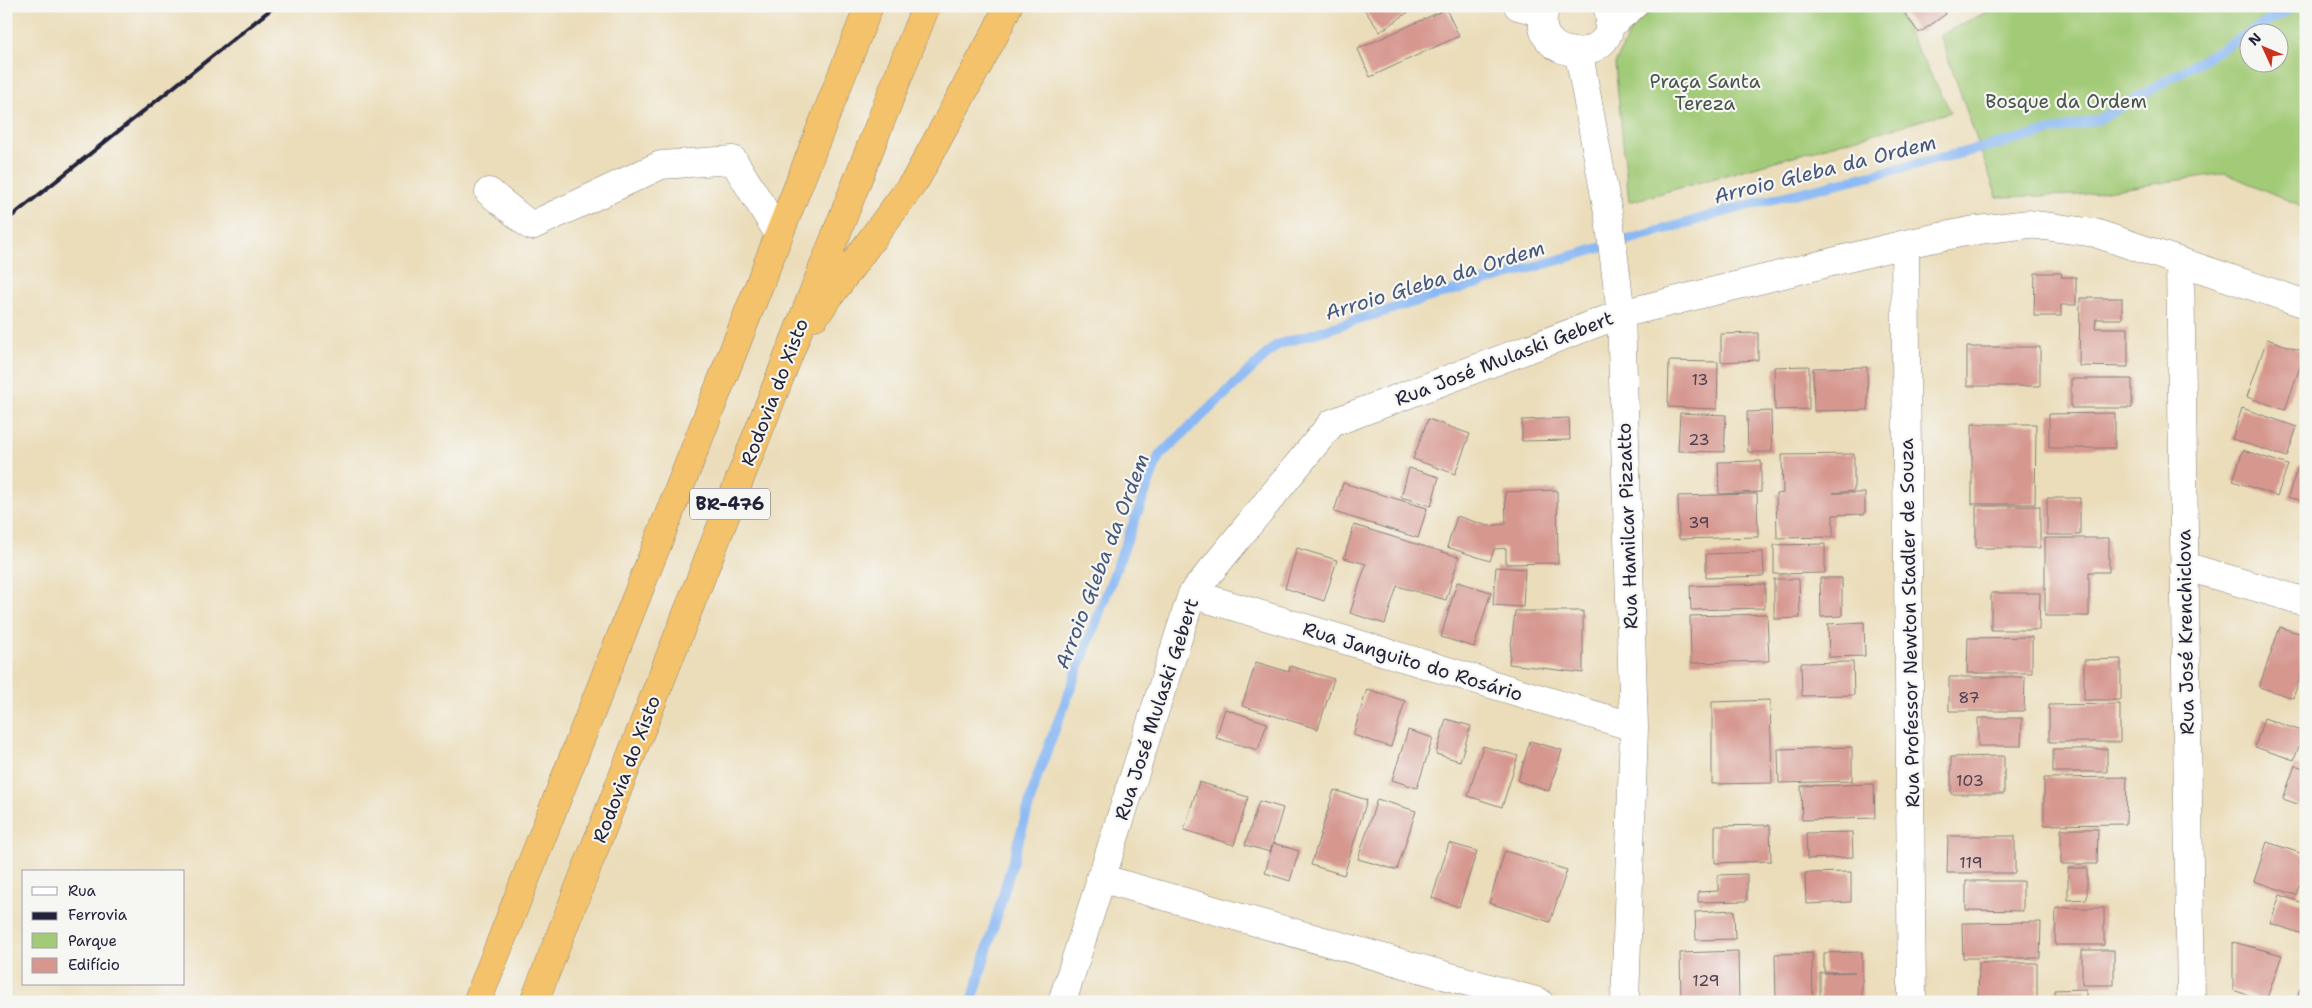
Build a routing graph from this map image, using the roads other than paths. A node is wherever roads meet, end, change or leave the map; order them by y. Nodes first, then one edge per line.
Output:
1 (869, 6) edge
2 (926, 6) edge
3 (1008, 6) edge
4 (1518, 6) edge
5 (1633, 6) edge
6 (1545, 9) edge
7 (1608, 16) edge
8 (1579, 54) junction
9 (489, 192) dead end
10 (779, 234) junction
11 (1905, 244) junction
12 (2180, 262) junction
13 (2306, 304) edge
14 (1620, 305) junction
15 (792, 348) junction
16 (2184, 566) junction
17 (1192, 594) junction
18 (2306, 602) edge
19 (1634, 727) junction
20 (1100, 878) junction
21 (477, 1002) edge
22 (534, 1002) edge
23 (1062, 1002) edge
24 (1539, 1002) edge
25 (1625, 1002) edge
26 (1912, 1002) edge
27 (2191, 1002) edge

1 - 10 highway, BR-476
2 - 15 highway, Rodovia do Xisto / BR-476
3 - 15 highway
4 - 6 street
5 - 7 street
6 - 8 street
7 - 8 street
8 - 14 street, Rua Hamilcar Pizzatto
9 - 10 street
10 - 21 highway, BR-476
11 - 12 street, Rua José Mulaski Gebert
11 - 14 street, Rua José Mulaski Gebert
11 - 26 street, Rua Professor Newton Stadler de Souza
12 - 13 street, Rua José Mulaski Gebert
12 - 16 street, Rua José Krenchiclova
14 - 17 street, Rua José Mulaski Gebert
14 - 19 street, Rua Hamilcar Pizzatto
15 - 22 highway, Rodovia do Xisto / BR-476
16 - 18 street
16 - 27 street, Rua José Krenchiclova
17 - 19 street, Rua Janguito do Rosário
17 - 20 street, Rua José Mulaski Gebert
19 - 25 street, Rua Hamilcar Pizzatto
20 - 23 street, Rua José Mulaski Gebert
20 - 24 street

